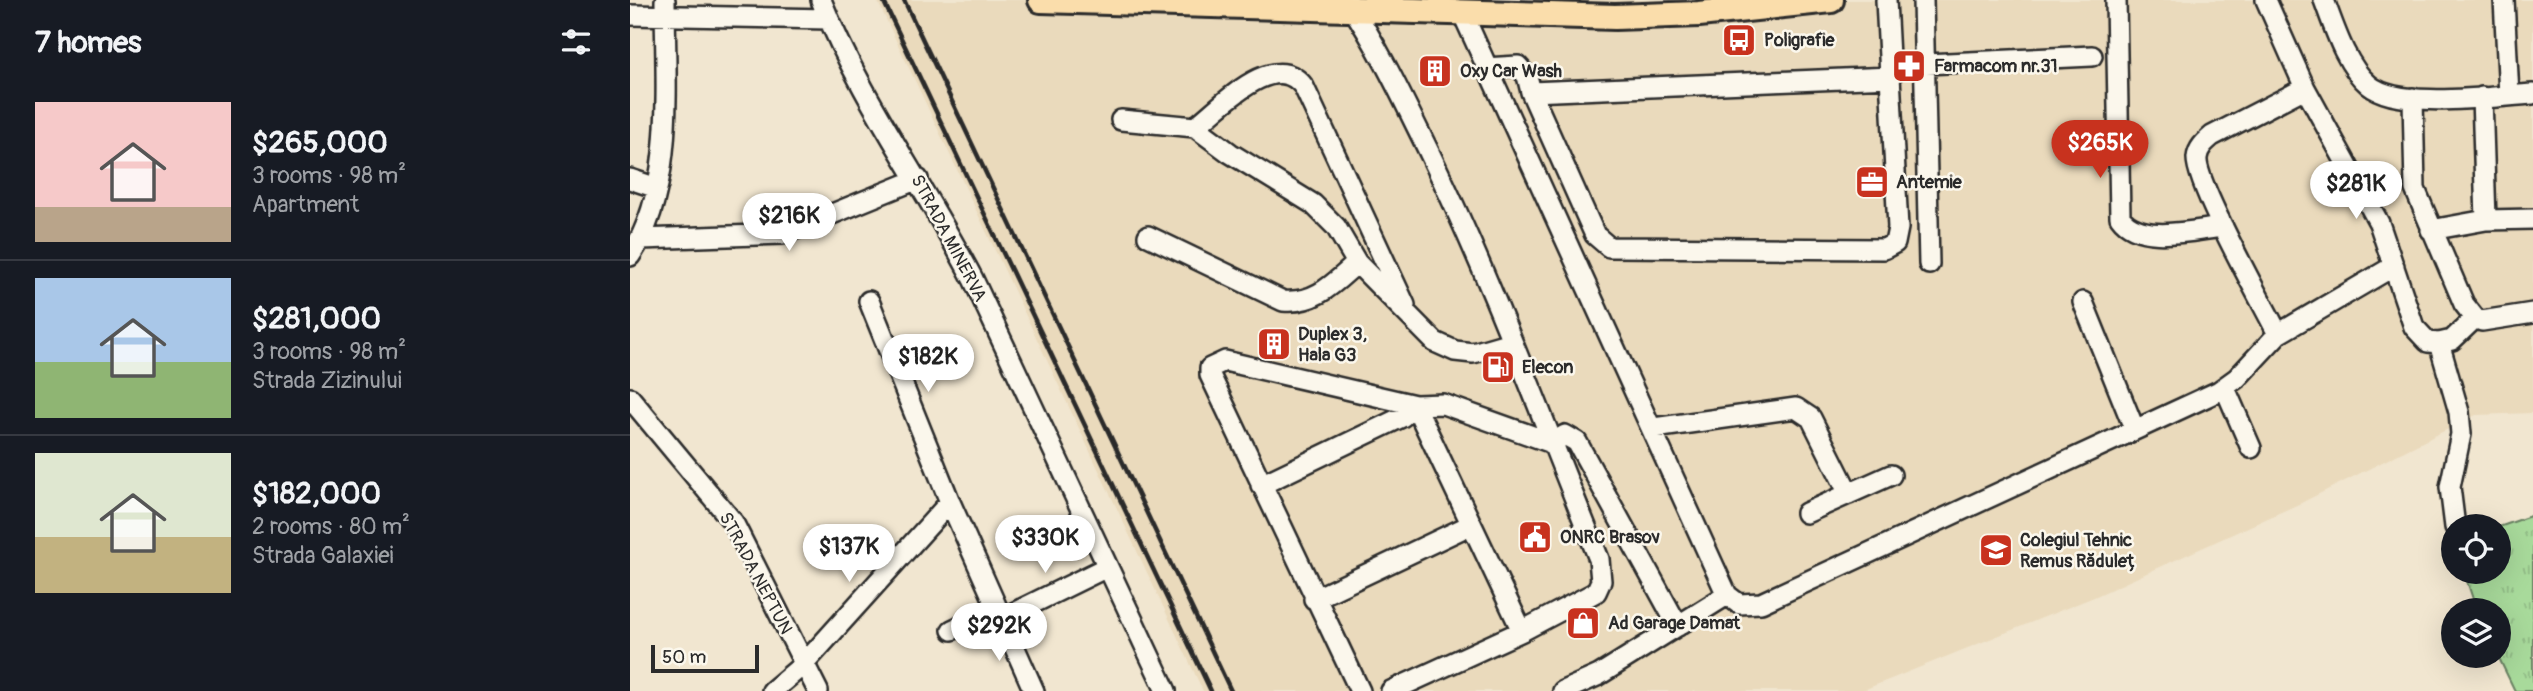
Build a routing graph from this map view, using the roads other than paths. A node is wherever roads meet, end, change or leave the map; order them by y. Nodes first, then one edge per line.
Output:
1 (821, 0) edge
2 (1041, 0) edge
3 (1831, 0) edge
4 (1886, 0) edge
5 (1923, 0) edge
6 (2116, 0) edge
7 (2266, 0) edge
8 (2323, 0) edge
9 (2504, 0) edge
10 (1350, 5) edge
11 (665, 8) edge
12 (1664, 8) edge
13 (1462, 12) junction
14 (630, 15) edge
15 (828, 19) junction
16 (2092, 56) dead end
17 (1926, 64) junction
18 (1485, 68) junction
19 (1891, 77) junction
20 (2305, 89) junction
21 (1531, 92) junction
22 (2533, 94) edge
23 (2509, 95) junction
24 (2482, 97) junction
25 (2413, 98) junction
26 (1121, 120) dead end
27 (1195, 127) junction
28 (630, 179) edge
29 (918, 179) junction
30 (657, 188) junction
31 (2533, 219) edge
32 (2486, 220) junction
33 (2223, 227) junction
34 (2431, 230) junction
35 (1148, 236) dead end
36 (635, 247) edge
37 (1357, 263) junction
38 (1929, 264) dead end
39 (2394, 267) junction
40 (869, 301) dead end
41 (2083, 302) dead end
42 (2533, 313) edge
43 (2475, 318) junction
44 (1411, 319) junction
45 (2278, 334) junction
46 (1511, 342) junction
47 (2439, 343) junction
48 (2225, 388) junction
49 (630, 398) edge
50 (1415, 405) junction
51 (1654, 428) junction
52 (2134, 428) junction
53 (1552, 443) junction
54 (2251, 448) dead end
55 (1891, 475) dead end
56 (1261, 485) junction
57 (1849, 494) junction
58 (950, 502) junction
59 (1806, 513) dead end
60 (2453, 514) edge
61 (1470, 525) junction
62 (1107, 567) junction
63 (1727, 595) junction
64 (1314, 599) junction
65 (999, 614) junction
66 (1678, 626) junction
67 (952, 631) dead end
68 (1522, 631) junction
69 (804, 664) junction
70 (772, 691) edge
71 (818, 691) edge
72 (1034, 691) edge
73 (1166, 691) edge
74 (1360, 691) edge
75 (1391, 691) edge
76 (1563, 691) edge

1 - 15 street, STRADA MINERVA
2 - 10 main road
3 - 12 main road
4 - 19 street
5 - 17 street
6 - 33 street
7 - 20 street
8 - 25 street
9 - 23 street
10 - 13 main road
10 - 46 street
11 - 14 street
11 - 15 street
11 - 30 street
12 - 13 main road
13 - 18 street
15 - 29 street, STRADA MINERVA
16 - 17 street
17 - 38 street
18 - 21 street
18 - 51 street
19 - 21 street
19 - 21 street
20 - 33 street
20 - 39 street
22 - 23 street
23 - 24 street
24 - 25 street
24 - 32 street
25 - 34 street
26 - 27 street
27 - 37 street
27 - 44 street
28 - 30 street
29 - 36 street
29 - 62 street, STRADA MINERVA
30 - 36 street
31 - 32 street
32 - 34 street
33 - 45 street
34 - 43 street
35 - 37 street
37 - 44 street
39 - 45 street
39 - 47 street
40 - 58 street
41 - 52 street
42 - 43 street
43 - 47 street
44 - 46 street
45 - 48 street
46 - 53 street
47 - 60 street
48 - 52 street
48 - 54 street
49 - 69 street, STRADA NEPTUN
50 - 53 street
50 - 56 street
50 - 56 street
50 - 61 street
51 - 57 street
51 - 63 street
52 - 63 street
53 - 66 street
53 - 68 street
55 - 57 street
56 - 64 street
57 - 59 street
58 - 65 street
58 - 69 street
61 - 64 street
61 - 68 street
62 - 65 street
62 - 73 street, STRADA MINERVA
63 - 66 street
64 - 74 street
65 - 67 street
65 - 72 street
66 - 76 street
68 - 75 street
69 - 70 street
69 - 71 street, STRADA NEPTUN

